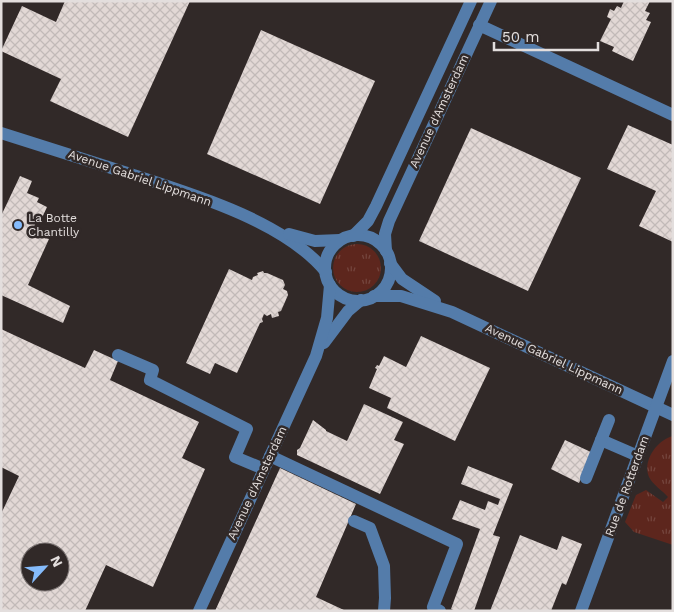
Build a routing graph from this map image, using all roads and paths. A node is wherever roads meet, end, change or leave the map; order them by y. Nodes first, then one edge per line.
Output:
1 (471, 1) edge
2 (490, 1) edge
3 (479, 25) junction
4 (673, 116) edge
5 (1, 133) edge
6 (276, 231) junction
7 (353, 236) junction
8 (340, 240) junction
9 (388, 257) junction
10 (326, 272) junction
11 (330, 285) junction
12 (374, 296) junction
13 (361, 300) junction
14 (452, 312) junction
15 (118, 355) dead end
16 (316, 356) junction
17 (673, 361) edge
18 (656, 407) junction
19 (673, 415) edge
20 (609, 420) dead end
21 (601, 440) junction
22 (270, 456) junction
23 (638, 456) junction
24 (264, 469) junction
25 (586, 478) dead end
26 (354, 521) dead end
27 (199, 611) edge
28 (384, 611) edge
29 (440, 611) edge
30 (581, 611) edge

1 - 7 street, Avenue d'Amsterdam
2 - 3 street, Avenue d'Amsterdam
3 - 4 street
3 - 9 street, Avenue d'Amsterdam
5 - 6 street, Avenue Gabriel Lippmann
6 - 8 street, Avenue Gabriel Lippmann
6 - 10 street, Avenue Gabriel Lippmann
7 - 8 street
7 - 9 street
8 - 10 street
9 - 12 street
9 - 14 street, Avenue Gabriel Lippmann
10 - 11 street
11 - 13 street
11 - 16 street, Avenue d'Amsterdam
12 - 13 street
12 - 14 street, Avenue Gabriel Lippmann
13 - 16 street, Avenue d'Amsterdam
14 - 18 street, Avenue Gabriel Lippmann
15 - 24 street
16 - 22 street, Avenue d'Amsterdam
17 - 18 street, Rue de Rotterdam
18 - 19 street, Avenue Gabriel Lippmann
18 - 23 street, Rue de Rotterdam
20 - 21 street
21 - 23 street
21 - 25 street
22 - 24 street, Avenue d'Amsterdam
22 - 29 street
23 - 30 street, Rue de Rotterdam
24 - 27 street, Avenue d'Amsterdam
26 - 28 street

